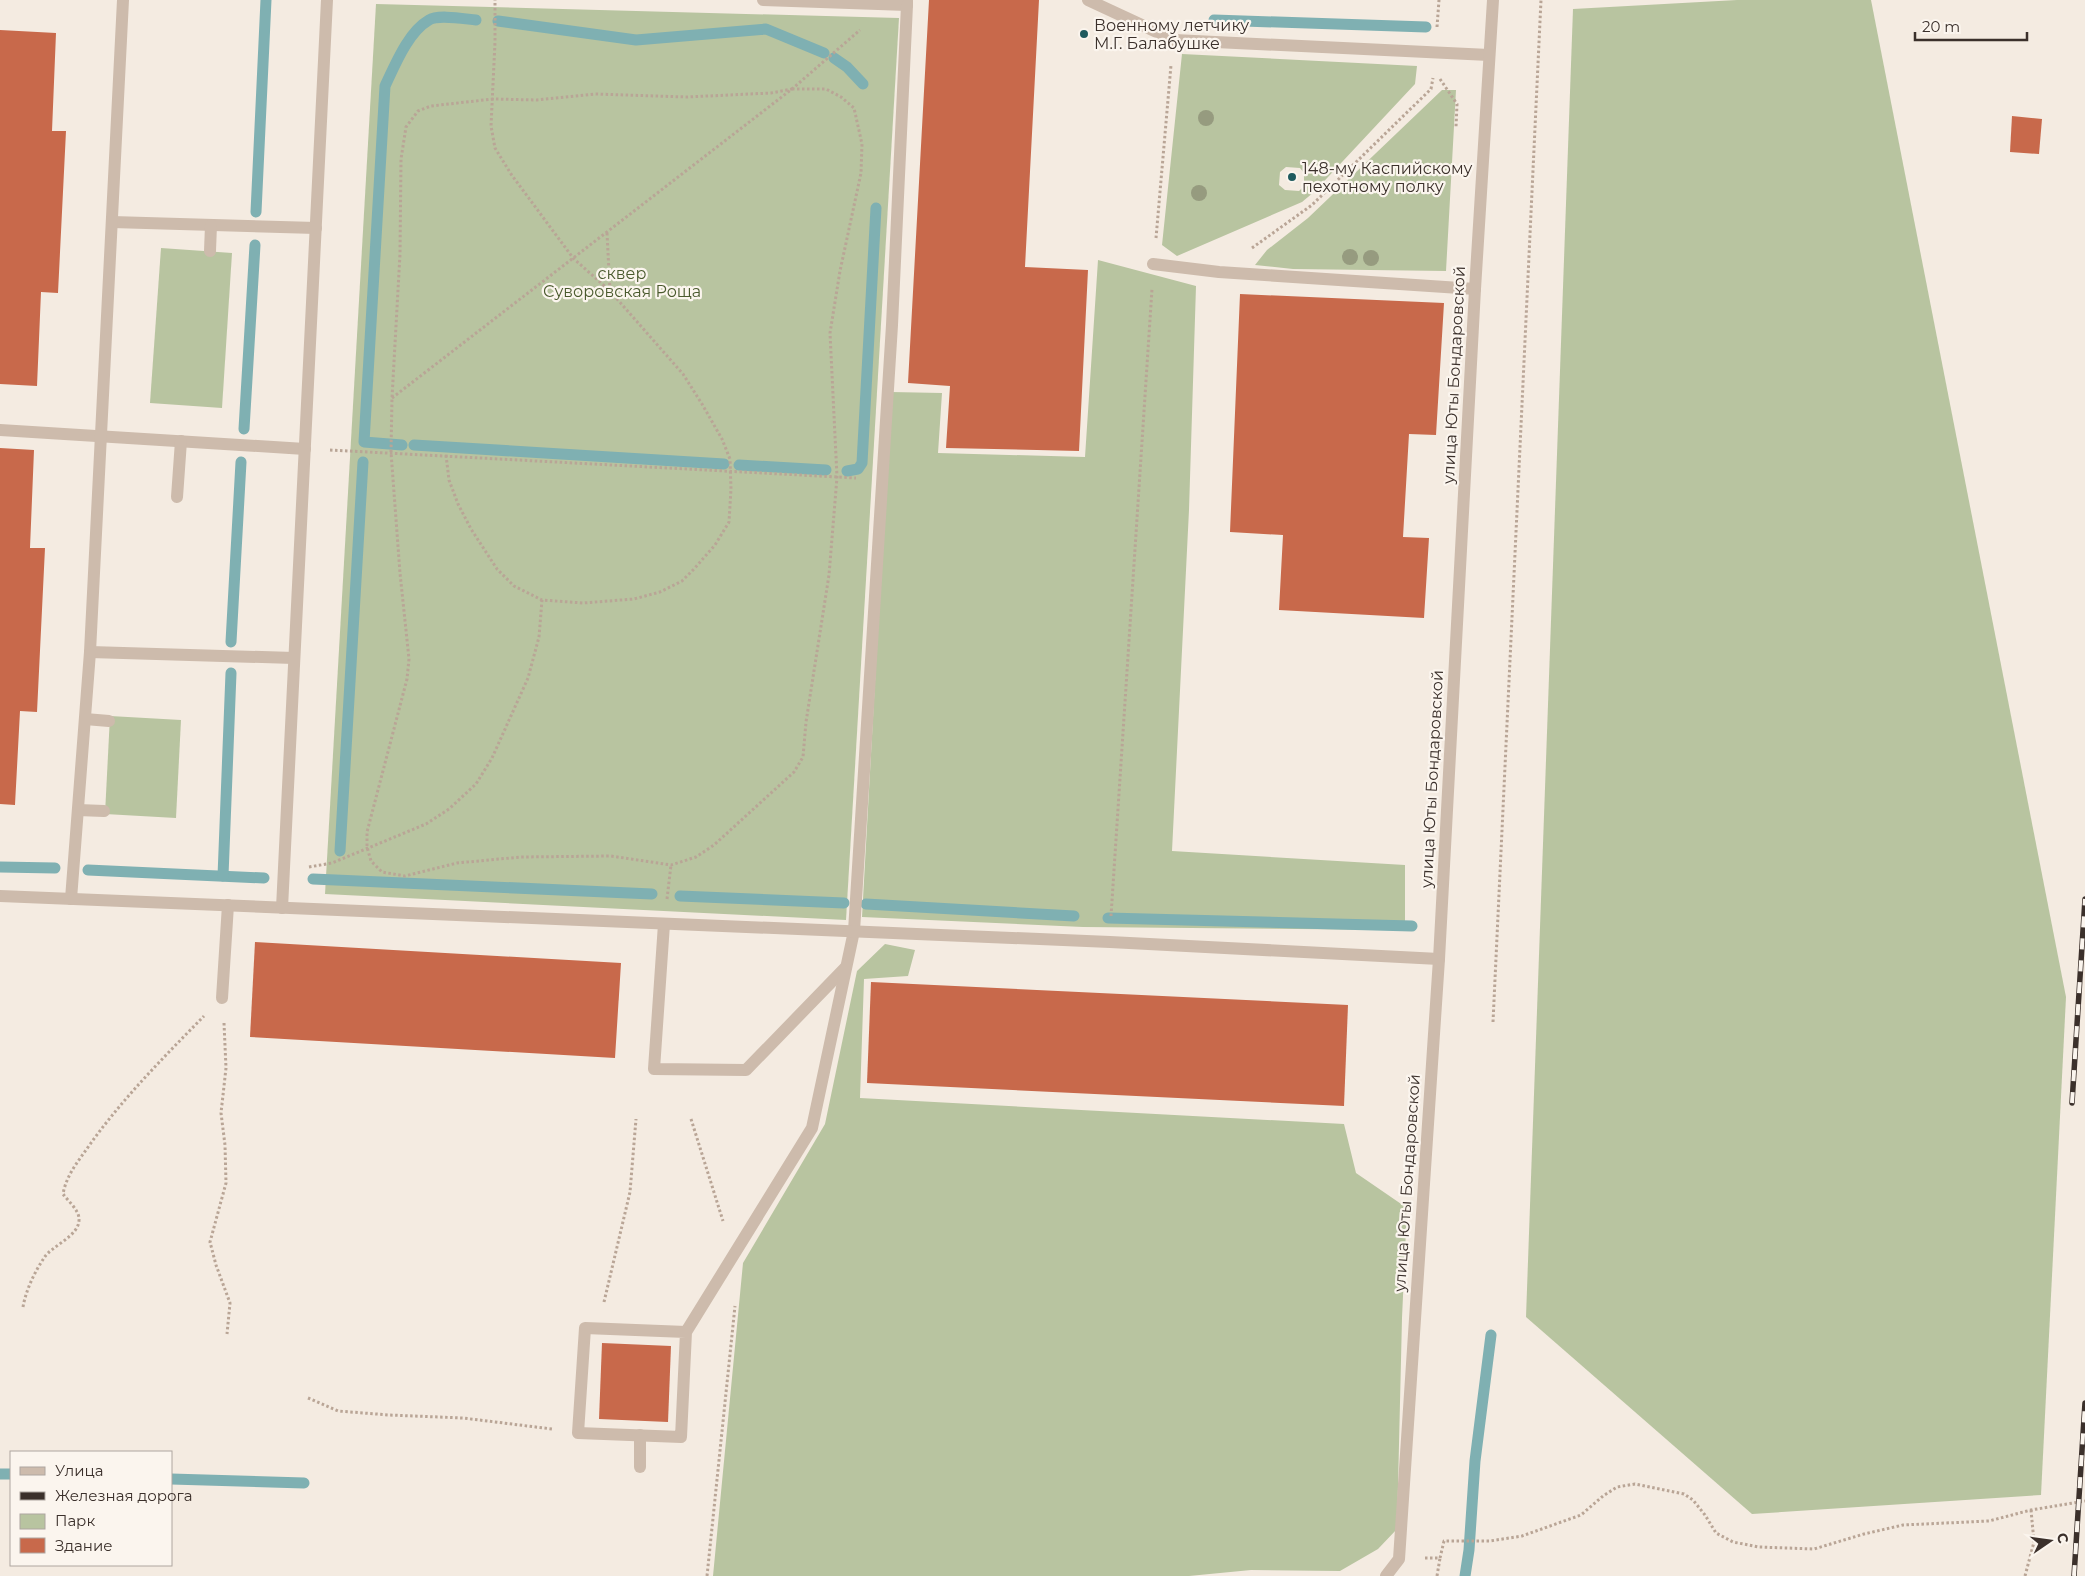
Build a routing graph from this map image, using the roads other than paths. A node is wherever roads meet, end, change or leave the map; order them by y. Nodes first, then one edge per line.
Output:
1 (123, 0) edge
2 (327, 0) edge
3 (763, 0) edge
4 (1088, 0) edge
5 (1493, 0) edge
6 (907, 2) edge
7 (1489, 55) junction
8 (112, 222) junction
9 (211, 225) junction
10 (316, 228) junction
11 (210, 251) dead end
12 (1153, 264) road end
13 (1475, 288) junction
14 (0, 430) edge
15 (101, 436) junction
16 (181, 441) junction
17 (305, 449) junction
18 (177, 497) dead end
19 (90, 652) junction
20 (294, 658) junction
21 (85, 719) junction
22 (109, 721) dead end
23 (78, 810) junction
24 (104, 811) dead end
25 (0, 896) edge
26 (71, 899) junction
27 (228, 906) junction
28 (282, 908) junction
29 (664, 924) junction
30 (854, 931) junction
31 (1439, 959) junction
32 (846, 967) junction
33 (222, 998) road end
34 (686, 1332) junction
35 (640, 1435) junction
36 (640, 1467) dead end
37 (1386, 1576) edge

1 - 8 street
2 - 10 street
3 - 6 street
4 - 7 street
5 - 7 street, улица Юты Бондаровской
6 - 30 street
7 - 13 street, улица Юты Бондаровской
8 - 9 street
8 - 15 street
9 - 10 street
9 - 11 street
10 - 17 street
12 - 13 street
13 - 31 street, улица Юты Бондаровской
14 - 15 street
15 - 16 street
15 - 19 street
16 - 17 street
16 - 18 street
17 - 20 street
19 - 20 street
19 - 21 street
20 - 28 street
21 - 22 street
21 - 23 street
23 - 24 street
23 - 26 street
25 - 26 street
26 - 27 street
27 - 28 street
27 - 33 street
28 - 29 street
29 - 30 street
29 - 32 street
30 - 31 street
30 - 32 street
31 - 37 street, улица Юты Бондаровской
32 - 34 street
34 - 35 street
34 - 35 street
35 - 36 street

